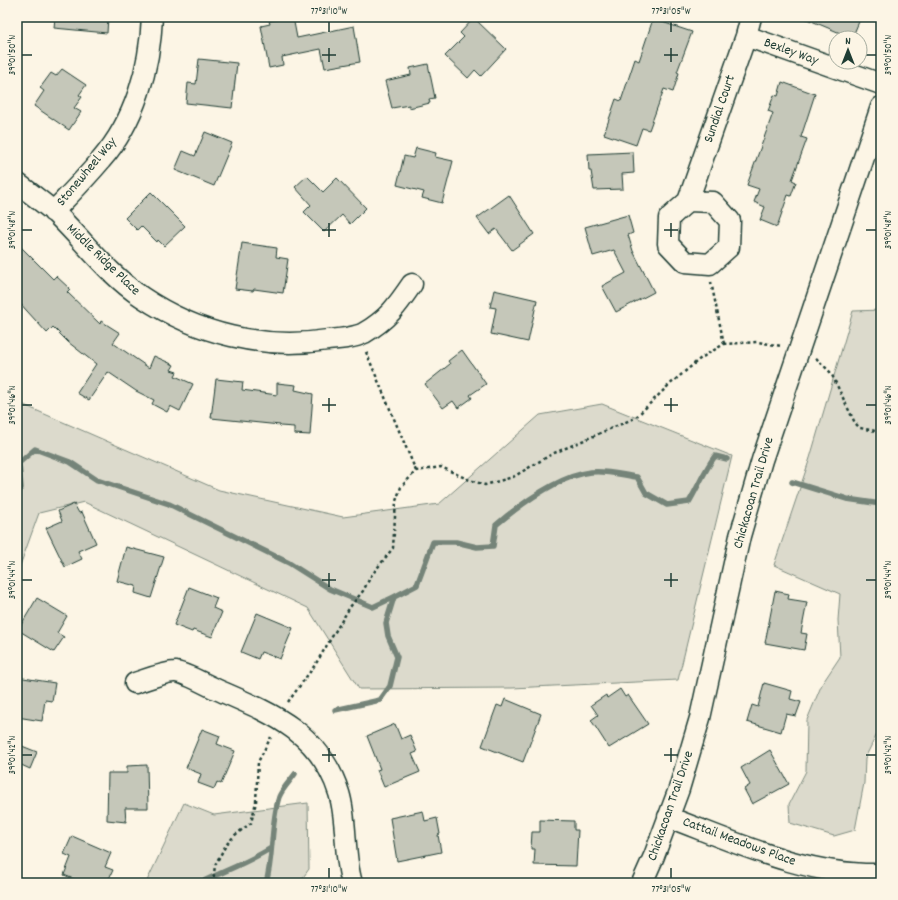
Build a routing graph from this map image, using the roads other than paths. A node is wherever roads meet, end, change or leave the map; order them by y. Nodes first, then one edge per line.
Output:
1 (152, 17) edge
2 (751, 17) edge
3 (746, 36) junction
4 (881, 84) edge
5 (881, 107) edge
6 (17, 183) edge
7 (688, 201) junction
8 (53, 212) junction
9 (412, 284) dead end
10 (135, 683) dead end
11 (668, 817) junction
12 (881, 874) edge
13 (352, 883) edge
14 (642, 883) edge

1 - 8 street, Stonewheel Way
2 - 3 street, Sundial Court
3 - 4 street, Bexley Way
3 - 7 street, Sundial Court
5 - 11 street, Chickacoan Trail Drive
6 - 8 street, Middle Ridge Place
7 - 7 street, Sundial Court
8 - 9 street, Middle Ridge Place
10 - 13 street
11 - 12 street, Cattail Meadows Place
11 - 14 street, Chickacoan Trail Drive

